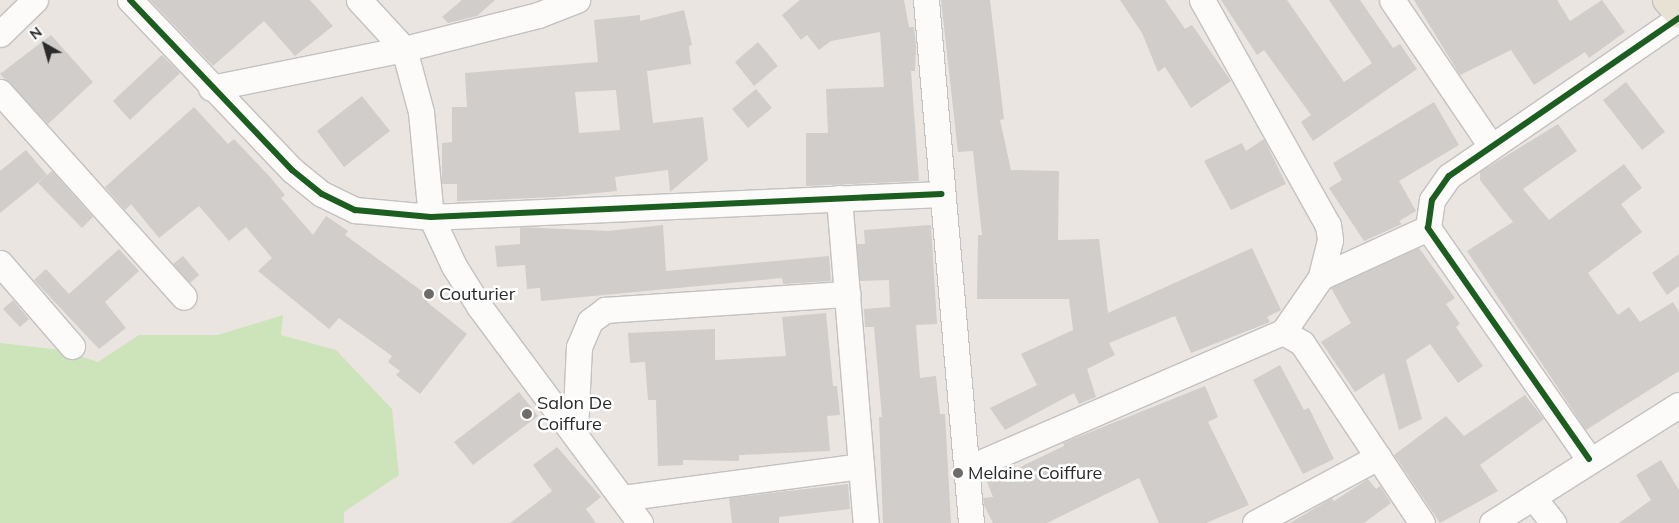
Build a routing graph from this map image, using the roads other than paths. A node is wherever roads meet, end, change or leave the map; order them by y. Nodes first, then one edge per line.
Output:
1 (35, 0) edge
2 (130, 0) edge
3 (359, 0) edge
4 (576, 0) edge
5 (926, 0) edge
6 (1202, 0) edge
7 (1392, 0) edge
8 (1667, 0) edge
9 (1679, 14) edge
10 (1679, 18) edge
11 (0, 34) edge
12 (404, 49) junction
13 (211, 88) junction
14 (0, 92) edge
15 (1491, 146) junction
16 (941, 194) junction
17 (839, 198) junction
18 (431, 217) junction
19 (1428, 228) junction
20 (0, 263) edge
21 (1321, 277) junction
22 (847, 294) junction
23 (184, 297) dead end
24 (1283, 332) junction
25 (72, 346) dead end
26 (1679, 405) edge
27 (575, 431) junction
28 (1378, 457) junction
29 (1589, 459) junction
30 (861, 466) junction
31 (966, 469) junction
32 (1533, 497) junction
33 (622, 498) junction
34 (640, 523) edge
35 (866, 523) edge
36 (970, 523) edge
37 (1255, 523) edge
38 (1422, 523) edge
39 (1492, 523) edge
40 (1553, 523) edge

1 - 11 street
2 - 13 street
3 - 12 street
4 - 12 street
5 - 16 street
6 - 21 street
7 - 15 street
8 - 9 main road
10 - 15 street
12 - 13 street
12 - 18 street
13 - 18 street
14 - 23 street
15 - 19 street
16 - 17 street
16 - 31 street
17 - 18 street
17 - 22 street
18 - 27 street
19 - 21 street
19 - 29 street
20 - 25 street
21 - 24 street
22 - 27 street
22 - 30 street
24 - 28 street
24 - 31 street
26 - 29 street
27 - 33 street
28 - 37 street
28 - 38 street
29 - 32 street
30 - 33 street
30 - 35 street
31 - 36 street
32 - 39 street
32 - 40 street
33 - 34 street

